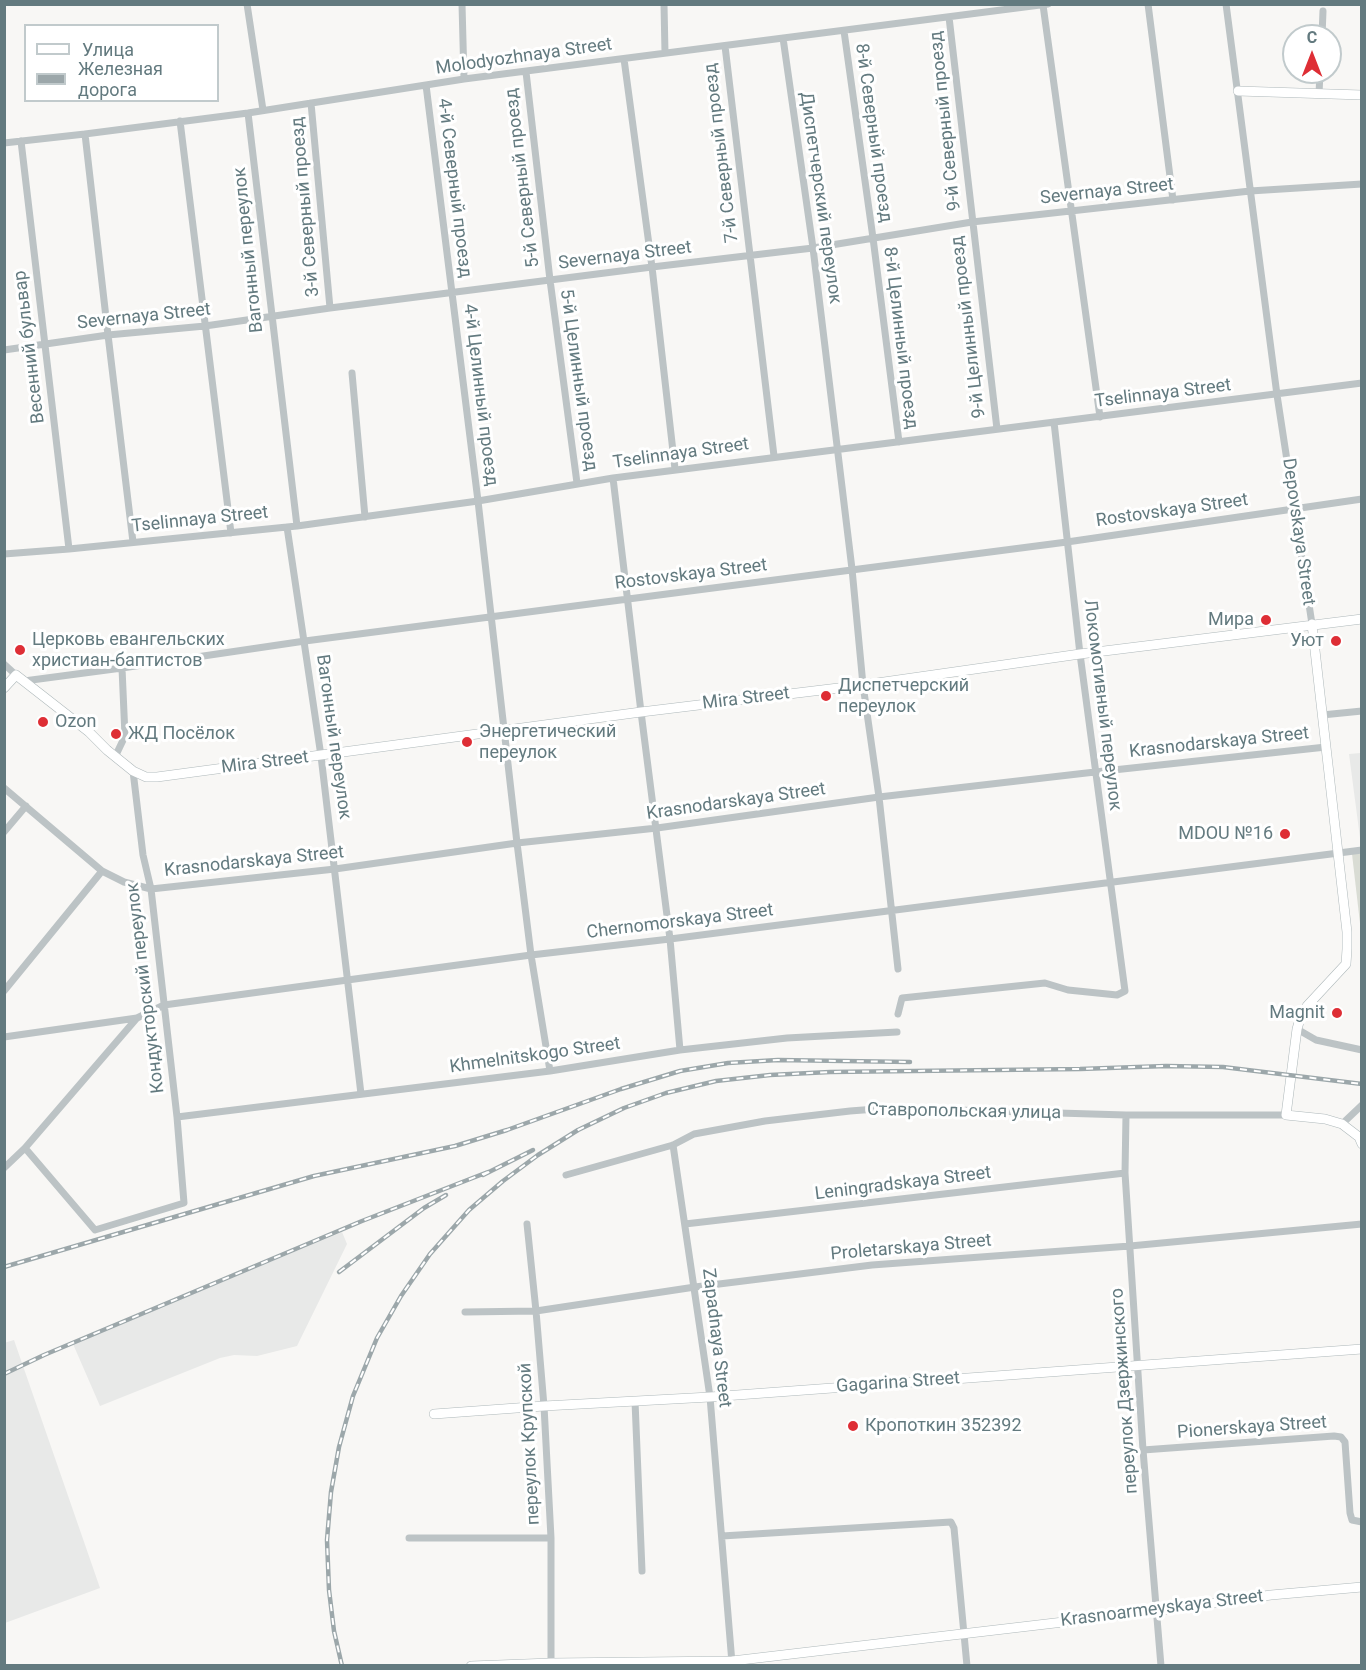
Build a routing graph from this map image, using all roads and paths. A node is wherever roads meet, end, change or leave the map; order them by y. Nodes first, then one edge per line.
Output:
1 (247, 4) edge
2 (462, 4) edge
3 (664, 4) edge
4 (1048, 4) edge
5 (1148, 4) edge
6 (1226, 4) edge
7 (1043, 5) edge
8 (1323, 11) dead end
9 (949, 17) junction
10 (1322, 24) edge
11 (844, 31) junction
12 (783, 38) junction
13 (725, 46) junction
14 (665, 53) junction
15 (624, 59) junction
16 (526, 72) junction
17 (464, 79) junction
18 (1319, 84) edge
19 (426, 85) junction
20 (1238, 91) junction
21 (1319, 94) junction
22 (1362, 94) edge
23 (311, 103) junction
24 (263, 110) junction
25 (248, 113) junction
26 (180, 121) junction
27 (86, 134) junction
28 (21, 141) junction
29 (4, 143) edge
30 (1362, 184) edge
31 (1250, 191) junction
32 (1173, 200) junction
33 (1072, 210) junction
34 (972, 222) junction
35 (873, 238) junction
36 (813, 248) junction
37 (750, 256) junction
38 (652, 267) junction
39 (550, 280) junction
40 (452, 294) junction
41 (330, 308) junction
42 (271, 316) junction
43 (205, 326) junction
44 (108, 335) junction
45 (46, 345) junction
46 (4, 350) edge
47 (352, 372) dead end
48 (1362, 383) edge
49 (1277, 395) junction
50 (1100, 417) junction
51 (1054, 422) junction
52 (997, 429) junction
53 (898, 442) junction
54 (838, 448) junction
55 (774, 456) junction
56 (675, 469) junction
57 (613, 478) junction
58 (577, 483) junction
59 (1362, 500) edge
60 (478, 501) junction
61 (1295, 509) junction
62 (365, 517) junction
63 (297, 526) junction
64 (287, 527) junction
65 (231, 533) junction
66 (133, 542) junction
67 (1067, 542) junction
68 (69, 549) junction
69 (4, 554) edge
70 (852, 569) junction
71 (628, 598) junction
72 (492, 617) junction
73 (1362, 619) edge
74 (1312, 624) junction
75 (305, 641) junction
76 (1080, 654) junction
77 (4, 664) edge
78 (122, 668) junction
79 (20, 678) junction
80 (863, 685) junction
81 (4, 688) edge
82 (1362, 711) edge
83 (640, 712) junction
84 (1322, 715) junction
85 (505, 730) junction
86 (1326, 747) junction
87 (321, 756) junction
88 (115, 757) junction
89 (133, 771) junction
90 (1095, 771) junction
91 (4, 788) edge
92 (879, 797) junction
93 (26, 806) junction
94 (657, 828) junction
95 (4, 832) edge
96 (517, 843) junction
97 (1362, 850) edge
98 (1338, 853) junction
99 (335, 869) junction
100 (102, 871) junction
101 (1109, 884) junction
102 (151, 889) junction
103 (893, 911) junction
104 (670, 939) junction
105 (531, 955) junction
106 (898, 969) dead end
107 (349, 980) junction
108 (4, 991) edge
109 (164, 1005) junction
110 (898, 1014) dead end
111 (137, 1018) junction
112 (1297, 1029) junction
113 (897, 1032) dead end
114 (4, 1037) edge
115 (681, 1050) junction
116 (1362, 1050) edge
117 (550, 1071) junction
118 (361, 1094) junction
119 (1362, 1106) edge
120 (1125, 1115) junction
121 (1286, 1115) junction
122 (177, 1118) junction
123 (1342, 1124) junction
124 (1362, 1144) edge
125 (673, 1145) junction
126 (25, 1148) junction
127 (4, 1168) edge
128 (1125, 1173) junction
129 (566, 1174) dead end
130 (526, 1224) dead end
131 (685, 1224) junction
132 (1362, 1224) edge
133 (1130, 1246) junction
134 (695, 1287) junction
135 (536, 1311) junction
136 (465, 1312) dead end
137 (1362, 1349) edge
138 (1138, 1365) junction
139 (710, 1397) junction
140 (635, 1401) junction
141 (544, 1406) junction
142 (434, 1414) dead end
143 (1143, 1450) junction
144 (1362, 1522) edge
145 (722, 1536) junction
146 (409, 1538) dead end
147 (551, 1538) junction
148 (642, 1571) dead end
149 (1362, 1587) edge
150 (1157, 1611) junction
151 (963, 1633) junction
152 (552, 1662) junction
153 (732, 1663) edge
154 (471, 1665) edge
155 (967, 1665) edge
156 (1161, 1665) edge

1 - 24 street
2 - 17 street
3 - 14 street
4 - 7 street, Molodyozhnaya Street
5 - 32 street
6 - 20 street, Depovskaya Street
7 - 9 street, Molodyozhnaya Street
7 - 33 street
8 - 10 street
9 - 11 street, Molodyozhnaya Street
9 - 34 street, 9-й Северный проезд
11 - 12 street, Molodyozhnaya Street
11 - 35 street, 8-й Северный проезд
12 - 13 street, Molodyozhnaya Street
12 - 36 street, Диспетчерский переулок
13 - 14 street, Molodyozhnaya Street
13 - 37 street, 7-й Северный проезд
14 - 15 street, Molodyozhnaya Street
15 - 16 street, Molodyozhnaya Street
15 - 38 street
16 - 17 street, Molodyozhnaya Street
16 - 39 street, 5-й Северный проезд
17 - 19 street, Molodyozhnaya Street
18 - 21 street
19 - 23 street, Molodyozhnaya Street
19 - 40 street, 4-й Северный проезд
20 - 21 street
20 - 31 street, Depovskaya Street
21 - 22 street
23 - 24 street, Molodyozhnaya Street
23 - 41 street, 3-й Северный проезд
24 - 25 street, Molodyozhnaya Street
25 - 26 street, Molodyozhnaya Street
25 - 42 street, Вагонный переулок
26 - 27 street, Molodyozhnaya Street
26 - 43 street
27 - 28 street, Molodyozhnaya Street
27 - 44 street
28 - 29 street, Molodyozhnaya Street
28 - 45 street, Весенний бульвар
30 - 31 street, Severnaya Street
31 - 32 street, Severnaya Street
31 - 49 street, Depovskaya Street
32 - 33 street, Severnaya Street
33 - 34 street, Severnaya Street
33 - 50 street
34 - 35 street, Severnaya Street
34 - 52 street, 9-й Целинный проезд
35 - 36 street, Severnaya Street
35 - 53 street, 8-й Целинный проезд
36 - 37 street, Severnaya Street
36 - 54 street, Диспетчерский переулок
37 - 38 street, Severnaya Street
37 - 55 street, 7-й Северный проезд
38 - 39 street, Severnaya Street
38 - 56 street
39 - 40 street, Severnaya Street
39 - 58 street, 5-й Целинный проезд
40 - 41 street, Severnaya Street
40 - 60 street, 4-й Целинный проезд
41 - 42 street, Severnaya Street
42 - 43 street, Severnaya Street
42 - 63 street, Вагонный переулок
43 - 44 street, Severnaya Street
43 - 65 street
44 - 45 street, Severnaya Street
44 - 66 street
45 - 46 street, Severnaya Street
45 - 68 street, Весенний бульвар
47 - 62 street
48 - 49 street, Tselinnaya Street
49 - 50 street, Tselinnaya Street
49 - 61 street, Depovskaya Street
50 - 51 street, Tselinnaya Street
51 - 52 street, Tselinnaya Street
51 - 67 street, Локомотивный переулок
52 - 53 street, Tselinnaya Street
53 - 54 street, Tselinnaya Street
54 - 55 street, Tselinnaya Street
54 - 70 street, Диспетчерский переулок
55 - 56 street, Tselinnaya Street
56 - 57 street, Tselinnaya Street
57 - 58 street, Tselinnaya Street
57 - 71 street
58 - 60 street, Tselinnaya Street
59 - 61 street, Rostovskaya Street
60 - 62 street, Tselinnaya Street
60 - 72 street
61 - 67 street, Rostovskaya Street
61 - 74 street, Depovskaya Street
62 - 63 street, Tselinnaya Street
63 - 64 street, Tselinnaya Street
64 - 65 street, Tselinnaya Street
64 - 75 street, Вагонный переулок
65 - 66 street, Tselinnaya Street
66 - 68 street, Tselinnaya Street
67 - 70 street, Rostovskaya Street
67 - 76 street, Локомотивный переулок
68 - 69 street, Tselinnaya Street
70 - 71 street, Rostovskaya Street
70 - 80 street, Диспетчерский переулок
71 - 72 street, Rostovskaya Street
71 - 83 street
72 - 75 street, Rostovskaya Street
72 - 85 street
73 - 74 street, Mira Street
74 - 76 street, Mira Street
74 - 84 street, Depovskaya Street
75 - 78 street, Rostovskaya Street
75 - 87 street, Вагонный переулок
76 - 80 street, Mira Street
76 - 90 street, Локомотивный переулок
77 - 79 street
78 - 79 street, Rostovskaya Street
78 - 88 street
79 - 81 street
79 - 88 street
80 - 83 street, Mira Street
80 - 92 street, Диспетчерский переулок
82 - 84 street, Krasnodarskaya Street
83 - 85 street, Mira Street
83 - 94 street
84 - 86 street, Depovskaya Street
85 - 87 street, Mira Street
85 - 96 street
86 - 90 street, Krasnodarskaya Street
86 - 98 street, Depovskaya Street
87 - 89 street, Mira Street
87 - 99 street, Вагонный переулок
88 - 89 street
89 - 102 street, Кондукторский переулок
90 - 92 street, Krasnodarskaya Street
90 - 101 street, Локомотивный переулок
91 - 93 street
92 - 94 street, Krasnodarskaya Street
92 - 103 street, Диспетчерский переулок
93 - 95 street
93 - 100 street
94 - 96 street, Krasnodarskaya Street
94 - 104 street
96 - 99 street, Krasnodarskaya Street
96 - 105 street
97 - 98 street, Chernomorskaya Street
98 - 101 street, Chernomorskaya Street
98 - 112 street, Depovskaya Street
99 - 102 street, Krasnodarskaya Street
99 - 107 street, Вагонный переулок
100 - 102 street
100 - 108 street
101 - 103 street, Chernomorskaya Street
101 - 110 street, Локомотивный переулок
102 - 109 street, Кондукторский переулок
103 - 104 street, Chernomorskaya Street
103 - 106 street, Диспетчерский переулок
104 - 105 street, Chernomorskaya Street
104 - 115 street
105 - 107 street, Chernomorskaya Street
105 - 117 street
107 - 109 street, Chernomorskaya Street
107 - 118 street, Вагонный переулок
109 - 111 street, Chernomorskaya Street
109 - 122 street, Кондукторский переулок
111 - 114 street, Chernomorskaya Street
111 - 126 street
112 - 116 street
112 - 121 street, Depovskaya Street
113 - 115 street, Khmelnitskogo Street
115 - 117 street, Khmelnitskogo Street
117 - 118 street, Khmelnitskogo Street
118 - 122 street, Khmelnitskogo Street
119 - 123 street
120 - 121 street, Ставропольская улица
120 - 125 street, Ставропольская улица
120 - 128 street, переулок Дзержинского
121 - 123 street, Ставропольская улица
122 - 126 street, Кондукторский переулок
123 - 124 street
125 - 129 street, Ставропольская улица
125 - 131 street, Zapadnaya Street
126 - 127 street
128 - 131 street, Leningradskaya Street
128 - 133 street, переулок Дзержинского
130 - 135 street, переулок Крупской
131 - 134 street, Zapadnaya Street
132 - 133 street, Proletarskaya Street
133 - 134 street, Proletarskaya Street
133 - 138 street, переулок Дзержинского
134 - 135 street, Proletarskaya Street
134 - 139 street, Zapadnaya Street
135 - 136 street, Proletarskaya Street
135 - 141 street, переулок Крупской
137 - 138 street, Gagarina Street
138 - 139 street, Gagarina Street
138 - 143 street, переулок Дзержинского
139 - 140 street, Gagarina Street
139 - 145 street, Zapadnaya Street
140 - 141 street, Gagarina Street
140 - 148 street
141 - 142 street, Gagarina Street
141 - 147 street, переулок Крупской
143 - 144 street, Pionerskaya Street
143 - 150 street, переулок Дзержинского
145 - 151 street
145 - 153 street, Zapadnaya Street
146 - 147 street
147 - 152 street, переулок Крупской
149 - 150 street, Krasnoarmeyskaya Street
150 - 151 street, Krasnoarmeyskaya Street
150 - 156 street, переулок Дзержинского
151 - 153 street, Krasnoarmeyskaya Street
151 - 155 street
152 - 153 street, Krasnoarmeyskaya Street
152 - 154 street, Krasnoarmeyskaya Street

